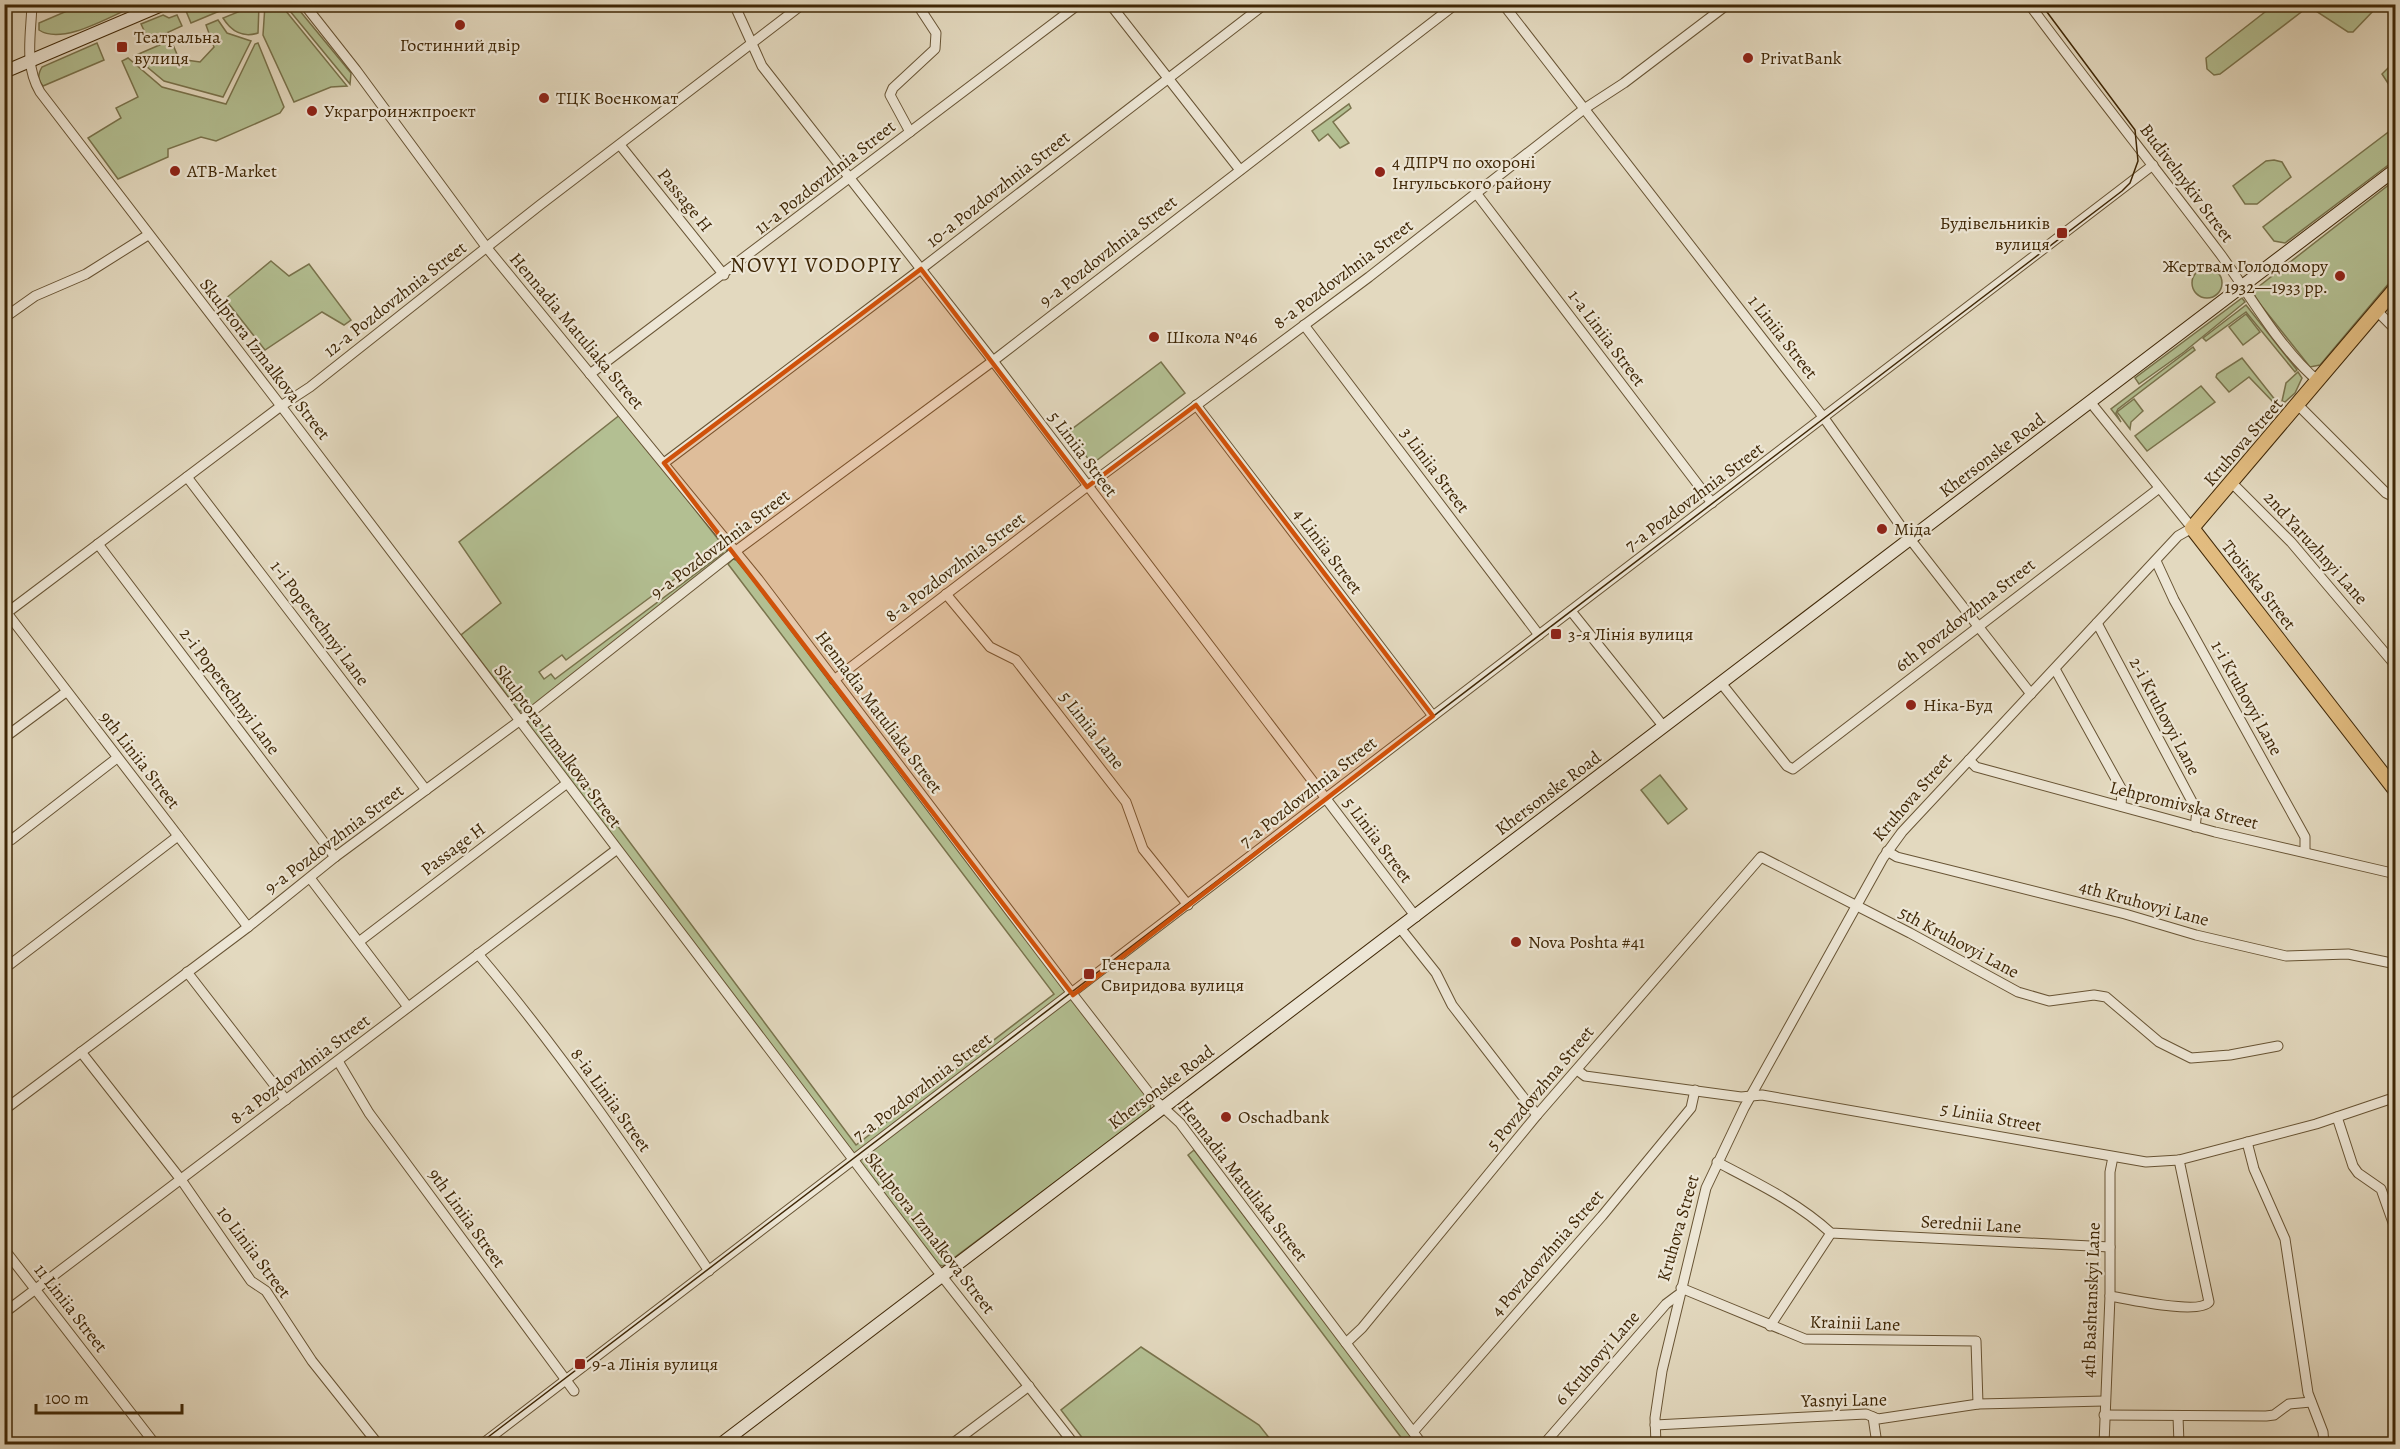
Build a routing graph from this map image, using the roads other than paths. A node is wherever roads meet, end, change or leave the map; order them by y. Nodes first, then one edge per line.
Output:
1 (32, 4) edge
2 (164, 4) edge
3 (304, 4) edge
4 (734, 4) edge
5 (802, 4) edge
6 (917, 4) edge
7 (1079, 4) edge
8 (1110, 4) edge
9 (1265, 4) edge
10 (1456, 4) edge
11 (1503, 4) edge
12 (1728, 4) edge
13 (2029, 4) edge
14 (751, 45) junction
15 (29, 62) junction
16 (4, 72) edge
17 (1169, 78) junction
18 (1584, 109) junction
19 (910, 132) junction
20 (620, 145) junction
21 (2153, 165) junction
22 (2396, 169) edge
23 (1240, 170) junction
24 (850, 179) junction
25 (1476, 193) junction
26 (148, 235) junction
27 (487, 248) junction
28 (921, 270) junction
29 (724, 275) junction
30 (2243, 286) junction
31 (2396, 288) edge
32 (2377, 311) junction
33 (4, 318) edge
34 (1304, 325) junction
35 (2396, 330) edge
36 (993, 362) junction
37 (590, 374) junction
38 (2318, 381) junction
39 (2091, 403) junction
40 (281, 405) junction
41 (1196, 405) junction
42 (2298, 405) junction
43 (1824, 418) junction
44 (664, 463) junction
45 (187, 477) junction
46 (2232, 483) junction
47 (1087, 488) junction
48 (2158, 489) junction
49 (2396, 498) edge
50 (1712, 503) junction
51 (2192, 528) junction
52 (1910, 539) junction
53 (98, 544) junction
54 (735, 552) junction
55 (2156, 561) junction
56 (946, 594) junction
57 (1571, 611) junction
58 (6, 614) edge
59 (2097, 623) junction
60 (1979, 627) junction
61 (1539, 635) junction
62 (2396, 666) edge
63 (2055, 669) junction
64 (834, 680) junction
65 (1722, 683) junction
66 (66, 692) junction
67 (2031, 694) junction
68 (1433, 716) junction
69 (518, 720) junction
70 (1664, 727) junction
71 (4, 738) edge
72 (117, 758) junction
73 (1969, 760) junction
74 (566, 783) junction
75 (426, 790) junction
76 (2396, 791) edge
77 (1326, 798) junction
78 (2121, 806) junction
79 (2195, 826) junction
80 (178, 836) junction
81 (4, 840) edge
82 (616, 850) junction
83 (1887, 852) junction
84 (2305, 852) junction
85 (335, 857) junction
86 (1761, 857) joint
87 (2396, 874) edge
88 (309, 878) junction
89 (1188, 905) junction
90 (1856, 906) junction
91 (1416, 917) junction
92 (248, 927) junction
93 (1401, 929) junction
94 (360, 941) junction
95 (478, 954) junction
96 (2396, 964) edge
97 (4, 969) edge
98 (187, 972) junction
99 (1073, 995) junction
100 (408, 1007) junction
101 (2278, 1046) dead end
102 (81, 1052) junction
103 (338, 1061) junction
104 (1576, 1070) junction
105 (1695, 1090) junction
106 (1751, 1096) junction
107 (2396, 1097) edge
108 (286, 1100) junction
109 (1163, 1107) junction
110 (4, 1110) edge
111 (1537, 1115) junction
112 (2337, 1117) junction
113 (2247, 1142) junction
114 (2113, 1157) junction
115 (852, 1160) junction
116 (2179, 1160) junction
117 (1717, 1162) junction
118 (182, 1181) junction
119 (2396, 1231) edge
120 (1831, 1233) junction
121 (2110, 1247) junction
122 (4, 1249) edge
123 (709, 1270) junction
124 (941, 1276) junction
125 (36, 1289) junction
126 (1680, 1291) junction
127 (2110, 1296) junction
128 (4, 1313) edge
129 (1770, 1326) junction
130 (1346, 1343) junction
131 (567, 1382) junction
132 (1029, 1386) junction
133 (574, 1391) dead end
134 (2104, 1401) junction
135 (2311, 1402) junction
136 (1978, 1404) junction
137 (2104, 1415) junction
138 (2178, 1416) junction
139 (1873, 1417) junction
140 (1655, 1425) junction
141 (1414, 1431) junction
142 (4, 1439) edge
143 (9, 1444) edge
144 (155, 1444) edge
145 (378, 1444) edge
146 (482, 1444) edge
147 (721, 1444) edge
148 (952, 1444) edge
149 (1074, 1444) edge
150 (1422, 1444) edge
151 (1544, 1444) edge
152 (1656, 1444) edge
153 (1877, 1444) edge
154 (2104, 1444) edge
155 (2179, 1444) edge
156 (2324, 1444) edge

1 - 15 street
2 - 15 main road
3 - 27 street, Hennadia Matuliaka Street
4 - 14 street, 5 Liniia Street
5 - 14 street, 12-a Pozdovzhnia Street
6 - 19 street
7 - 19 street, 11-a Pozdovzhnia Street
8 - 17 street
9 - 17 street, 10-a Pozdovzhnia Street
10 - 23 street, 9-a Pozdovzhnia Street
11 - 18 street, 1 Liniia Street
12 - 18 street, 8-a Pozdovzhnia Street
13 - 21 street, Budivelnykiv Street
14 - 20 street, 12-a Pozdovzhnia Street
14 - 24 street, 5 Liniia Street
15 - 16 main road
15 - 26 street, Skulptora Izmalkova Street
17 - 23 street
17 - 28 street, 10-a Pozdovzhnia Street
18 - 25 street, 8-a Pozdovzhnia Street
18 - 43 street, 1 Liniia Street
19 - 24 street, 11-a Pozdovzhnia Street
20 - 27 street, 12-a Pozdovzhnia Street
20 - 29 street, Passage H
21 - 30 street, Budivelnykiv Street
21 - 43 street, 7-a Pozdovzhnia Street
22 - 30 main road, Khersonske Road
23 - 36 street, 9-a Pozdovzhnia Street
24 - 28 street, 5 Liniia Street
24 - 29 street, 11-a Pozdovzhnia Street
25 - 34 street, 8-a Pozdovzhnia Street
25 - 50 street, 1-a Liniia Street
26 - 33 street
26 - 40 street, Skulptora Izmalkova Street
27 - 37 street, Hennadia Matuliaka Street
27 - 40 street, 12-a Pozdovzhnia Street
28 - 36 street, 5 Liniia Street
28 - 44 street, 10-a Pozdovzhnia Street
29 - 37 street, 11-a Pozdovzhnia Street
30 - 38 street, Budivelnykiv Street
30 - 39 main road, Khersonske Road
31 - 32 main road, Kruhova Street
32 - 35 street
32 - 38 main road, Kruhova Street
34 - 41 street, 8-a Pozdovzhnia Street
34 - 61 street, 3 Liniia Street
36 - 47 street, 5 Liniia Street
36 - 54 street, 9-a Pozdovzhnia Street
37 - 44 street, Hennadia Matuliaka Street
38 - 42 main road, Kruhova Street
39 - 48 street, Troitska Street
39 - 52 main road, Khersonske Road
40 - 45 street, 12-a Pozdovzhnia Street
40 - 69 street, Skulptora Izmalkova Street
41 - 47 street, 8-a Pozdovzhnia Street
41 - 68 street, 4 Liniia Street
42 - 46 main road, Kruhova Street
42 - 49 street
43 - 50 street, 7-a Pozdovzhnia Street
43 - 52 street, 1 Liniia Street
44 - 54 street, Hennadia Matuliaka Street
45 - 53 street, 12-a Pozdovzhnia Street
45 - 75 street, 1-i Poperechnyi Lane
46 - 51 main road, Kruhova Street
46 - 62 street, 2nd Yaruzhnyi Lane
47 - 56 street, 8-a Pozdovzhnia Street
47 - 77 street, 5 Liniia Street
48 - 51 street, Troitska Street
48 - 60 street, 6th Povzdovzhna Street
50 - 57 street, 7-a Pozdovzhnia Street
51 - 55 street, Kruhova Street
51 - 76 main road, Troitska Street
52 - 60 street, 1 Liniia Street
52 - 65 main road, Khersonske Road
53 - 58 street, 12-a Pozdovzhnia Street
53 - 85 street, 2-i Poperechnyi Lane
54 - 64 street, Hennadia Matuliaka Street
54 - 69 street, 9-a Pozdovzhnia Street
55 - 59 street, Kruhova Street
55 - 84 street, 1-i Kruhovyi Lane
56 - 64 street, 8-a Pozdovzhnia Street
56 - 89 street, 5 Liniia Lane
57 - 61 street, 7-a Pozdovzhnia Street
57 - 70 street
58 - 66 street, 9th Liniia Street
59 - 63 street, Kruhova Street
59 - 79 street, 2-i Kruhovyi Lane
60 - 65 street, 6th Povzdovzhna Street
60 - 67 street, 1 Liniia Street
61 - 68 street, 7-a Pozdovzhnia Street
63 - 67 street, Kruhova Street
63 - 78 street
64 - 99 street, Hennadia Matuliaka Street
65 - 70 main road, Khersonske Road
66 - 71 street
66 - 72 street, 9th Liniia Street
67 - 73 street, Kruhova Street
68 - 77 street, 7-a Pozdovzhnia Street
69 - 74 street, Skulptora Izmalkova Street
69 - 75 street, 9-a Pozdovzhnia Street
70 - 91 main road, Khersonske Road
72 - 80 street, 9th Liniia Street
72 - 81 street
73 - 78 street, Lehpromivska Street
73 - 83 street, Kruhova Street
74 - 82 street, Skulptora Izmalkova Street
74 - 94 street, Passage H
75 - 85 street, 9-a Pozdovzhnia Street
77 - 89 street, 7-a Pozdovzhnia Street
77 - 91 street, 5 Liniia Street
78 - 79 street, Lehpromivska Street
79 - 84 street, Lehpromivska Street
80 - 92 street, 9th Liniia Street
80 - 97 street
82 - 95 street, 8-a Pozdovzhnia Street
82 - 115 street, Skulptora Izmalkova Street
83 - 90 street, Kruhova Street
83 - 96 street, 4th Kruhovyi Lane
84 - 87 street, Lehpromivska Street
85 - 88 street, 9-a Pozdovzhnia Street
86 - 90 street, 5th Kruhovyi Lane
86 - 104 street, 5 Povzdovzhna Street
88 - 92 street, 9-a Pozdovzhnia Street
88 - 94 street
89 - 99 street, 7-a Pozdovzhnia Street
90 - 101 street, 5th Kruhovyi Lane
90 - 106 street, Kruhova Street
91 - 93 main road, Khersonske Road
92 - 98 street, 9-a Pozdovzhnia Street
93 - 109 main road, Khersonske Road
93 - 111 street
94 - 100 street
95 - 100 street, 8-a Pozdovzhnia Street
95 - 123 street, 8-ia Liniia Street
98 - 102 street, 9-a Pozdovzhnia Street
98 - 108 street
99 - 109 street, Hennadia Matuliaka Street
99 - 115 street, 7-a Pozdovzhnia Street
100 - 103 street, 8-a Pozdovzhnia Street
102 - 110 street, 9-a Pozdovzhnia Street
102 - 118 street, 10 Liniia Street
103 - 108 street, 8-a Pozdovzhnia Street
103 - 131 street, 9th Liniia Street
104 - 105 street, 5 Liniia Street
104 - 111 street, 5 Povzdovzhna Street
105 - 106 street, 5 Liniia Street
105 - 141 street, 4 Povzdovzhnia Street
106 - 114 street, 5 Liniia Street
106 - 117 street, Kruhova Street
107 - 112 street, 5 Liniia Street
108 - 118 street, 8-a Pozdovzhnia Street
109 - 124 main road, Khersonske Road
109 - 130 street, Hennadia Matuliaka Street
111 - 130 street, 5 Povzdovzhna Street
112 - 113 street, 5 Liniia Street
112 - 119 street
113 - 116 street, 5 Liniia Street
113 - 135 street
114 - 116 street, 5 Liniia Street
114 - 121 street, 4th Bashtanskyi Lane
115 - 123 street, 7-a Pozdovzhnia Street
115 - 124 street, Skulptora Izmalkova Street
116 - 127 street
117 - 120 street
117 - 126 street, Kruhova Street
118 - 125 street, 8-a Pozdovzhnia Street
118 - 145 street, 10 Liniia Street
120 - 121 street, Serednii Lane
120 - 129 street
121 - 127 street, 4th Bashtanskyi Lane
122 - 125 street, 11 Liniia Street
123 - 131 street, 7-a Pozdovzhnia Street
124 - 132 street, Skulptora Izmalkova Street
124 - 147 main road, Khersonske Road
125 - 128 street, 8-a Pozdovzhnia Street
125 - 144 street, 11 Liniia Street
126 - 129 street, Krainii Lane
126 - 140 street, Kruhova Street
126 - 151 street, 6 Kruhovyi Lane
127 - 134 street, 4th Bashtanskyi Lane
129 - 136 street, Krainii Lane
130 - 141 street, Hennadia Matuliaka Street
131 - 133 street, 9th Liniia Street
131 - 146 street, 7-a Pozdovzhnia Street
132 - 148 street
132 - 149 street, Skulptora Izmalkova Street
134 - 136 street, Yasnyi Lane
134 - 137 street, 4th Bashtanskyi Lane
135 - 138 street
135 - 156 street
136 - 139 street, Yasnyi Lane
137 - 138 street
137 - 154 street, 4th Bashtanskyi Lane
138 - 155 street
139 - 140 street, Yasnyi Lane
139 - 153 street
140 - 152 street, Kruhova Street
141 - 150 street, Hennadia Matuliaka Street
142 - 143 street

